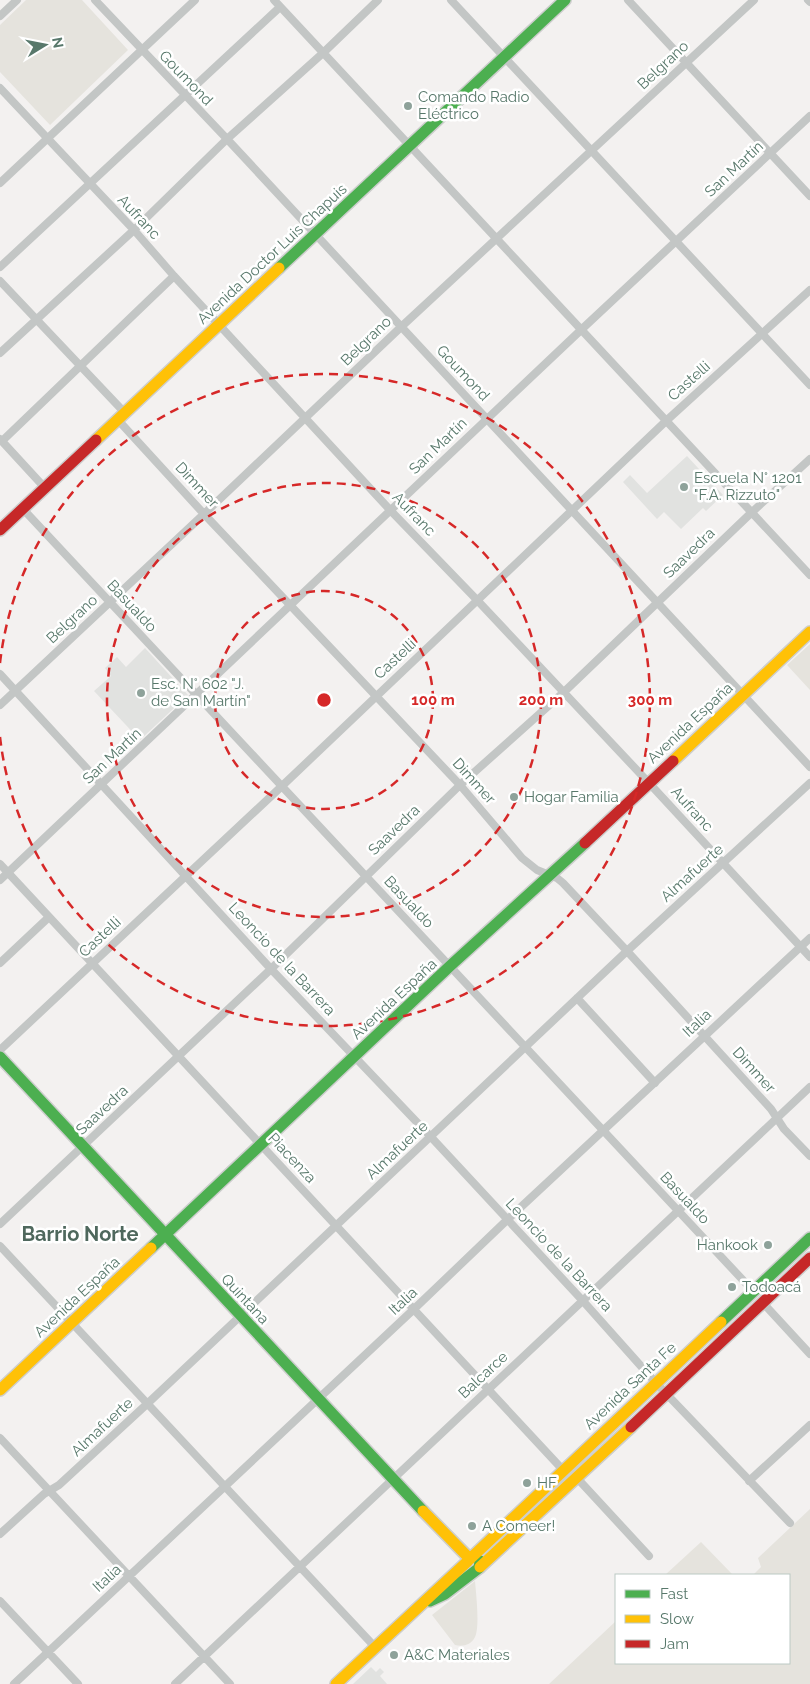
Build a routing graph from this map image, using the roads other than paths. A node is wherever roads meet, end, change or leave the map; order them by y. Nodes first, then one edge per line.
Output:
1 (17, 0) edge
2 (195, 0) edge
3 (274, 0) edge
4 (378, 0) edge
5 (451, 0) edge
6 (565, 0) edge
7 (628, 0) edge
8 (754, 0) edge
9 (99, 2) edge
10 (280, 7) junction
11 (0, 16) edge
12 (141, 50) junction
13 (323, 52) junction
14 (505, 57) junction
15 (686, 63) junction
16 (2, 93) edge
17 (184, 95) junction
18 (810, 116) edge
19 (47, 139) junction
20 (227, 139) junction
21 (410, 146) junction
22 (592, 150) junction
23 (770, 154) junction
24 (0, 183) edge
25 (90, 184) junction
26 (810, 196) edge
27 (134, 230) junction
28 (315, 234) junction
29 (497, 238) junction
30 (676, 241) junction
31 (0, 267) edge
32 (174, 276) junction
33 (0, 280) edge
34 (810, 290) edge
35 (36, 319) junction
36 (220, 324) junction
37 (402, 327) junction
38 (582, 329) junction
39 (762, 334) junction
40 (0, 353) edge
41 (79, 366) junction
42 (810, 385) edge
43 (121, 416) junction
44 (306, 418) junction
45 (487, 419) junction
46 (666, 420) junction
47 (1, 440) edge
48 (810, 459) edge
49 (45, 488) junction
50 (23, 509) junction
51 (572, 510) junction
52 (391, 511) junction
53 (751, 513) junction
54 (204, 514) junction
55 (0, 529) edge
56 (810, 575) edge
57 (477, 600) junction
58 (657, 602) junction
59 (109, 603) junction
60 (291, 604) junction
61 (810, 632) edge
62 (0, 674) edge
63 (16, 690) junction
64 (564, 692) junction
65 (196, 695) junction
66 (742, 695) junction
67 (376, 696) junction
68 (0, 705) edge
69 (810, 767) edge
70 (810, 782) edge
71 (649, 783) junction
72 (101, 785) junction
73 (460, 785) junction
74 (282, 786) junction
75 (0, 864) edge
76 (723, 864) junction
77 (8, 873) junction
78 (186, 876) junction
79 (366, 876) junction
80 (550, 876) junction
81 (0, 880) edge
82 (49, 917) junction
83 (810, 938) edge
84 (801, 947) junction
85 (627, 950) junction
86 (810, 957) edge
87 (0, 963) edge
88 (93, 963) junction
89 (450, 966) junction
90 (271, 968) junction
91 (577, 998) junction
92 (704, 1035) junction
93 (526, 1047) junction
94 (0, 1050) edge
95 (179, 1056) junction
96 (355, 1056) junction
97 (0, 1057) edge
98 (655, 1083) junction
99 (810, 1087) edge
100 (777, 1118) junction
101 (603, 1131) junction
102 (431, 1136) junction
103 (261, 1144) junction
104 (83, 1147) junction
105 (810, 1156) edge
106 (678, 1210) junction
107 (507, 1220) junction
108 (0, 1224) edge
109 (336, 1226) junction
110 (165, 1235) junction
111 (810, 1238) edge
112 (0, 1246) edge
113 (810, 1258) edge
114 (754, 1292) junction
115 (583, 1301) junction
116 (763, 1304) junction
117 (413, 1310) junction
118 (240, 1316) junction
119 (72, 1323) junction
120 (810, 1354) edge
121 (656, 1383) junction
122 (0, 1390) edge
123 (487, 1390) junction
124 (668, 1394) junction
125 (318, 1399) junction
126 (147, 1404) junction
127 (810, 1425) edge
128 (0, 1438) edge
129 (563, 1470) junction
130 (577, 1478) junction
131 (393, 1480) junction
132 (749, 1480) junction
133 (224, 1487) junction
134 (49, 1491) junction
135 (790, 1523) dead end
136 (0, 1534) edge
137 (649, 1556) dead end
138 (470, 1559) junction
139 (299, 1568) junction
140 (478, 1569) junction
141 (129, 1576) junction
142 (0, 1601) edge
143 (419, 1606) junction
144 (375, 1647) junction
145 (48, 1652) junction
146 (204, 1657) junction
147 (14, 1684) edge
148 (78, 1684) edge
149 (175, 1684) edge
150 (230, 1684) edge
151 (336, 1684) edge

1 - 11 street
2 - 12 street
3 - 10 street
4 - 13 street
5 - 14 street
6 - 14 main road, Avenida Doctor Luis Chapuis
7 - 15 street
8 - 15 street, Belgrano
9 - 12 street, Goumond
10 - 13 street
10 - 17 street
12 - 17 street, Goumond
12 - 19 street
13 - 20 street
13 - 21 street
14 - 21 main road, Avenida Doctor Luis Chapuis
14 - 22 street
15 - 22 street, Belgrano
15 - 23 street
16 - 19 street, Aufranc
17 - 20 street, Goumond
17 - 25 street
18 - 23 street, San Martín
19 - 24 street
19 - 25 street, Aufranc
20 - 27 street
20 - 28 street, Goumond
21 - 28 main road, Avenida Doctor Luis Chapuis
21 - 29 street
22 - 29 street, Belgrano
22 - 30 street
23 - 26 street
23 - 30 street, San Martín
25 - 27 street, Aufranc
25 - 31 street
27 - 32 street, Aufranc
27 - 35 street
28 - 36 main road, Avenida Doctor Luis Chapuis
28 - 37 street, Goumond
29 - 37 street, Belgrano
29 - 38 street
30 - 38 street, San Martín
30 - 39 street
32 - 36 street, Aufranc
32 - 41 street
33 - 35 street, Dimmer
34 - 39 street, Castelli
35 - 40 street
35 - 41 street, Dimmer
36 - 43 main road, Avenida Doctor Luis Chapuis
36 - 44 street, Aufranc
37 - 44 street, Belgrano
37 - 45 street, Goumond
38 - 45 street, San Martín
38 - 46 street
39 - 42 street
39 - 46 street, Castelli
41 - 43 street, Dimmer
41 - 47 street
43 - 49 main road, Avenida Doctor Luis Chapuis
43 - 54 street, Dimmer
44 - 52 street, Aufranc
44 - 54 street, Belgrano
45 - 51 street, Goumond
45 - 52 street, San Martín
46 - 51 street, Castelli
46 - 53 street
47 - 49 street
48 - 53 street, Saavedra
49 - 50 main road, Avenida Doctor Luis Chapuis
50 - 55 main road, Avenida Doctor Luis Chapuis
50 - 59 street, Basualdo
51 - 57 street, Castelli
51 - 58 street, Goumond
52 - 57 street, Aufranc
52 - 60 street, San Martín
53 - 56 street
53 - 58 street, Saavedra
54 - 59 street, Belgrano
54 - 60 street, Dimmer
57 - 64 street, Aufranc
57 - 67 street, Castelli
58 - 64 street, Saavedra
58 - 66 street, Goumond
59 - 63 street, Belgrano
59 - 65 street, Basualdo
60 - 65 street, San Martín
60 - 67 street, Dimmer
61 - 66 main road, Avenida España
62 - 63 street, Leoncio de la Barrera
63 - 68 street, Belgrano
63 - 72 street, Leoncio de la Barrera
64 - 71 street, Aufranc
64 - 73 street, Saavedra
65 - 72 street, San Martín
65 - 74 street, Basualdo
66 - 69 street, Goumond
66 - 71 main road, Avenida España
67 - 73 street, Dimmer
67 - 74 street, Castelli
70 - 76 street, Almafuerte
71 - 76 street, Aufranc
71 - 80 main road, Avenida España
72 - 77 street, San Martín
72 - 78 street, Leoncio de la Barrera
73 - 79 street, Saavedra
73 - 80 street, Dimmer
74 - 78 street, Castelli
74 - 79 street, Basualdo
75 - 77 street, Piacenza
76 - 84 street, Aufranc
76 - 85 street, Almafuerte
77 - 81 street, San Martín
77 - 82 street, Piacenza
78 - 88 street, Castelli
78 - 90 street, Leoncio de la Barrera
79 - 89 street, Basualdo
79 - 90 street, Saavedra
80 - 85 street, Dimmer
80 - 89 main road, Avenida España
82 - 87 street
82 - 88 street, Piacenza
83 - 84 street, Italia
84 - 86 street, Aufranc
84 - 92 street, Italia
85 - 91 street, Almafuerte
85 - 92 street, Dimmer
88 - 94 street, Castelli
88 - 95 street, Piacenza
89 - 93 street, Basualdo
89 - 96 main road, Avenida España
90 - 95 street, Saavedra
90 - 96 street, Leoncio de la Barrera
91 - 93 street, Almafuerte
91 - 98 street
92 - 98 street, Italia
92 - 100 street, Dimmer
93 - 101 street, Basualdo
93 - 102 street, Almafuerte
95 - 103 street, Piacenza
95 - 104 street, Saavedra
96 - 102 street, Leoncio de la Barrera
96 - 103 main road, Avenida España
97 - 104 main road, Quintana
98 - 101 street, Italia
99 - 100 street, Balcarce
100 - 105 street, Dimmer
100 - 106 street, Balcarce
101 - 106 street, Basualdo
101 - 107 street, Italia
102 - 107 street, Leoncio de la Barrera
102 - 109 street, Almafuerte
103 - 109 street, Piacenza
103 - 110 main road, Avenida España
104 - 108 street, Saavedra
104 - 110 main road, Quintana
106 - 114 street, Basualdo
106 - 115 street, Balcarce
107 - 115 street, Leoncio de la Barrera
107 - 117 street, Italia
109 - 117 street, Piacenza
109 - 118 street, Almafuerte
110 - 118 main road, Quintana
110 - 119 main road, Avenida España
111 - 114 main road, Avenida Santa Fe
112 - 119 street
113 - 116 main road, Avenida Santa Fe
114 - 121 main road, Avenida Santa Fe
115 - 121 street, Leoncio de la Barrera
115 - 123 street, Balcarce
116 - 120 street
116 - 124 main road, Avenida Santa Fe
117 - 123 street, Piacenza
117 - 125 street, Italia
118 - 125 main road, Quintana
118 - 126 street, Almafuerte
119 - 122 main road, Avenida España
119 - 126 street
121 - 124 street, Leoncio de la Barrera
121 - 129 main road, Avenida Santa Fe
123 - 129 street, Piacenza
123 - 131 street, Balcarce
124 - 130 main road, Avenida Santa Fe
124 - 132 street, Leoncio de la Barrera
125 - 131 main road, Quintana
125 - 133 street, Italia
126 - 133 street
126 - 134 street, Almafuerte
127 - 132 street
128 - 134 street
129 - 138 main road, Avenida Santa Fe
130 - 137 street
130 - 140 main road, Avenida Santa Fe
131 - 138 main road, Quintana
131 - 139 street, Balcarce
132 - 135 street, Leoncio de la Barrera
133 - 139 street
133 - 141 street, Italia
134 - 136 street, Almafuerte
134 - 141 street
138 - 140 main road, Quintana
138 - 143 main road, Avenida Santa Fe
139 - 144 street
139 - 146 street, Balcarce
140 - 143 main road, Avenida Santa Fe
141 - 145 street, Italia
141 - 146 street
142 - 145 street
143 - 144 main road, Avenida Santa Fe
144 - 151 main road, Avenida Santa Fe
145 - 147 street, Italia
145 - 148 street
146 - 149 street, Balcarce
146 - 150 street

